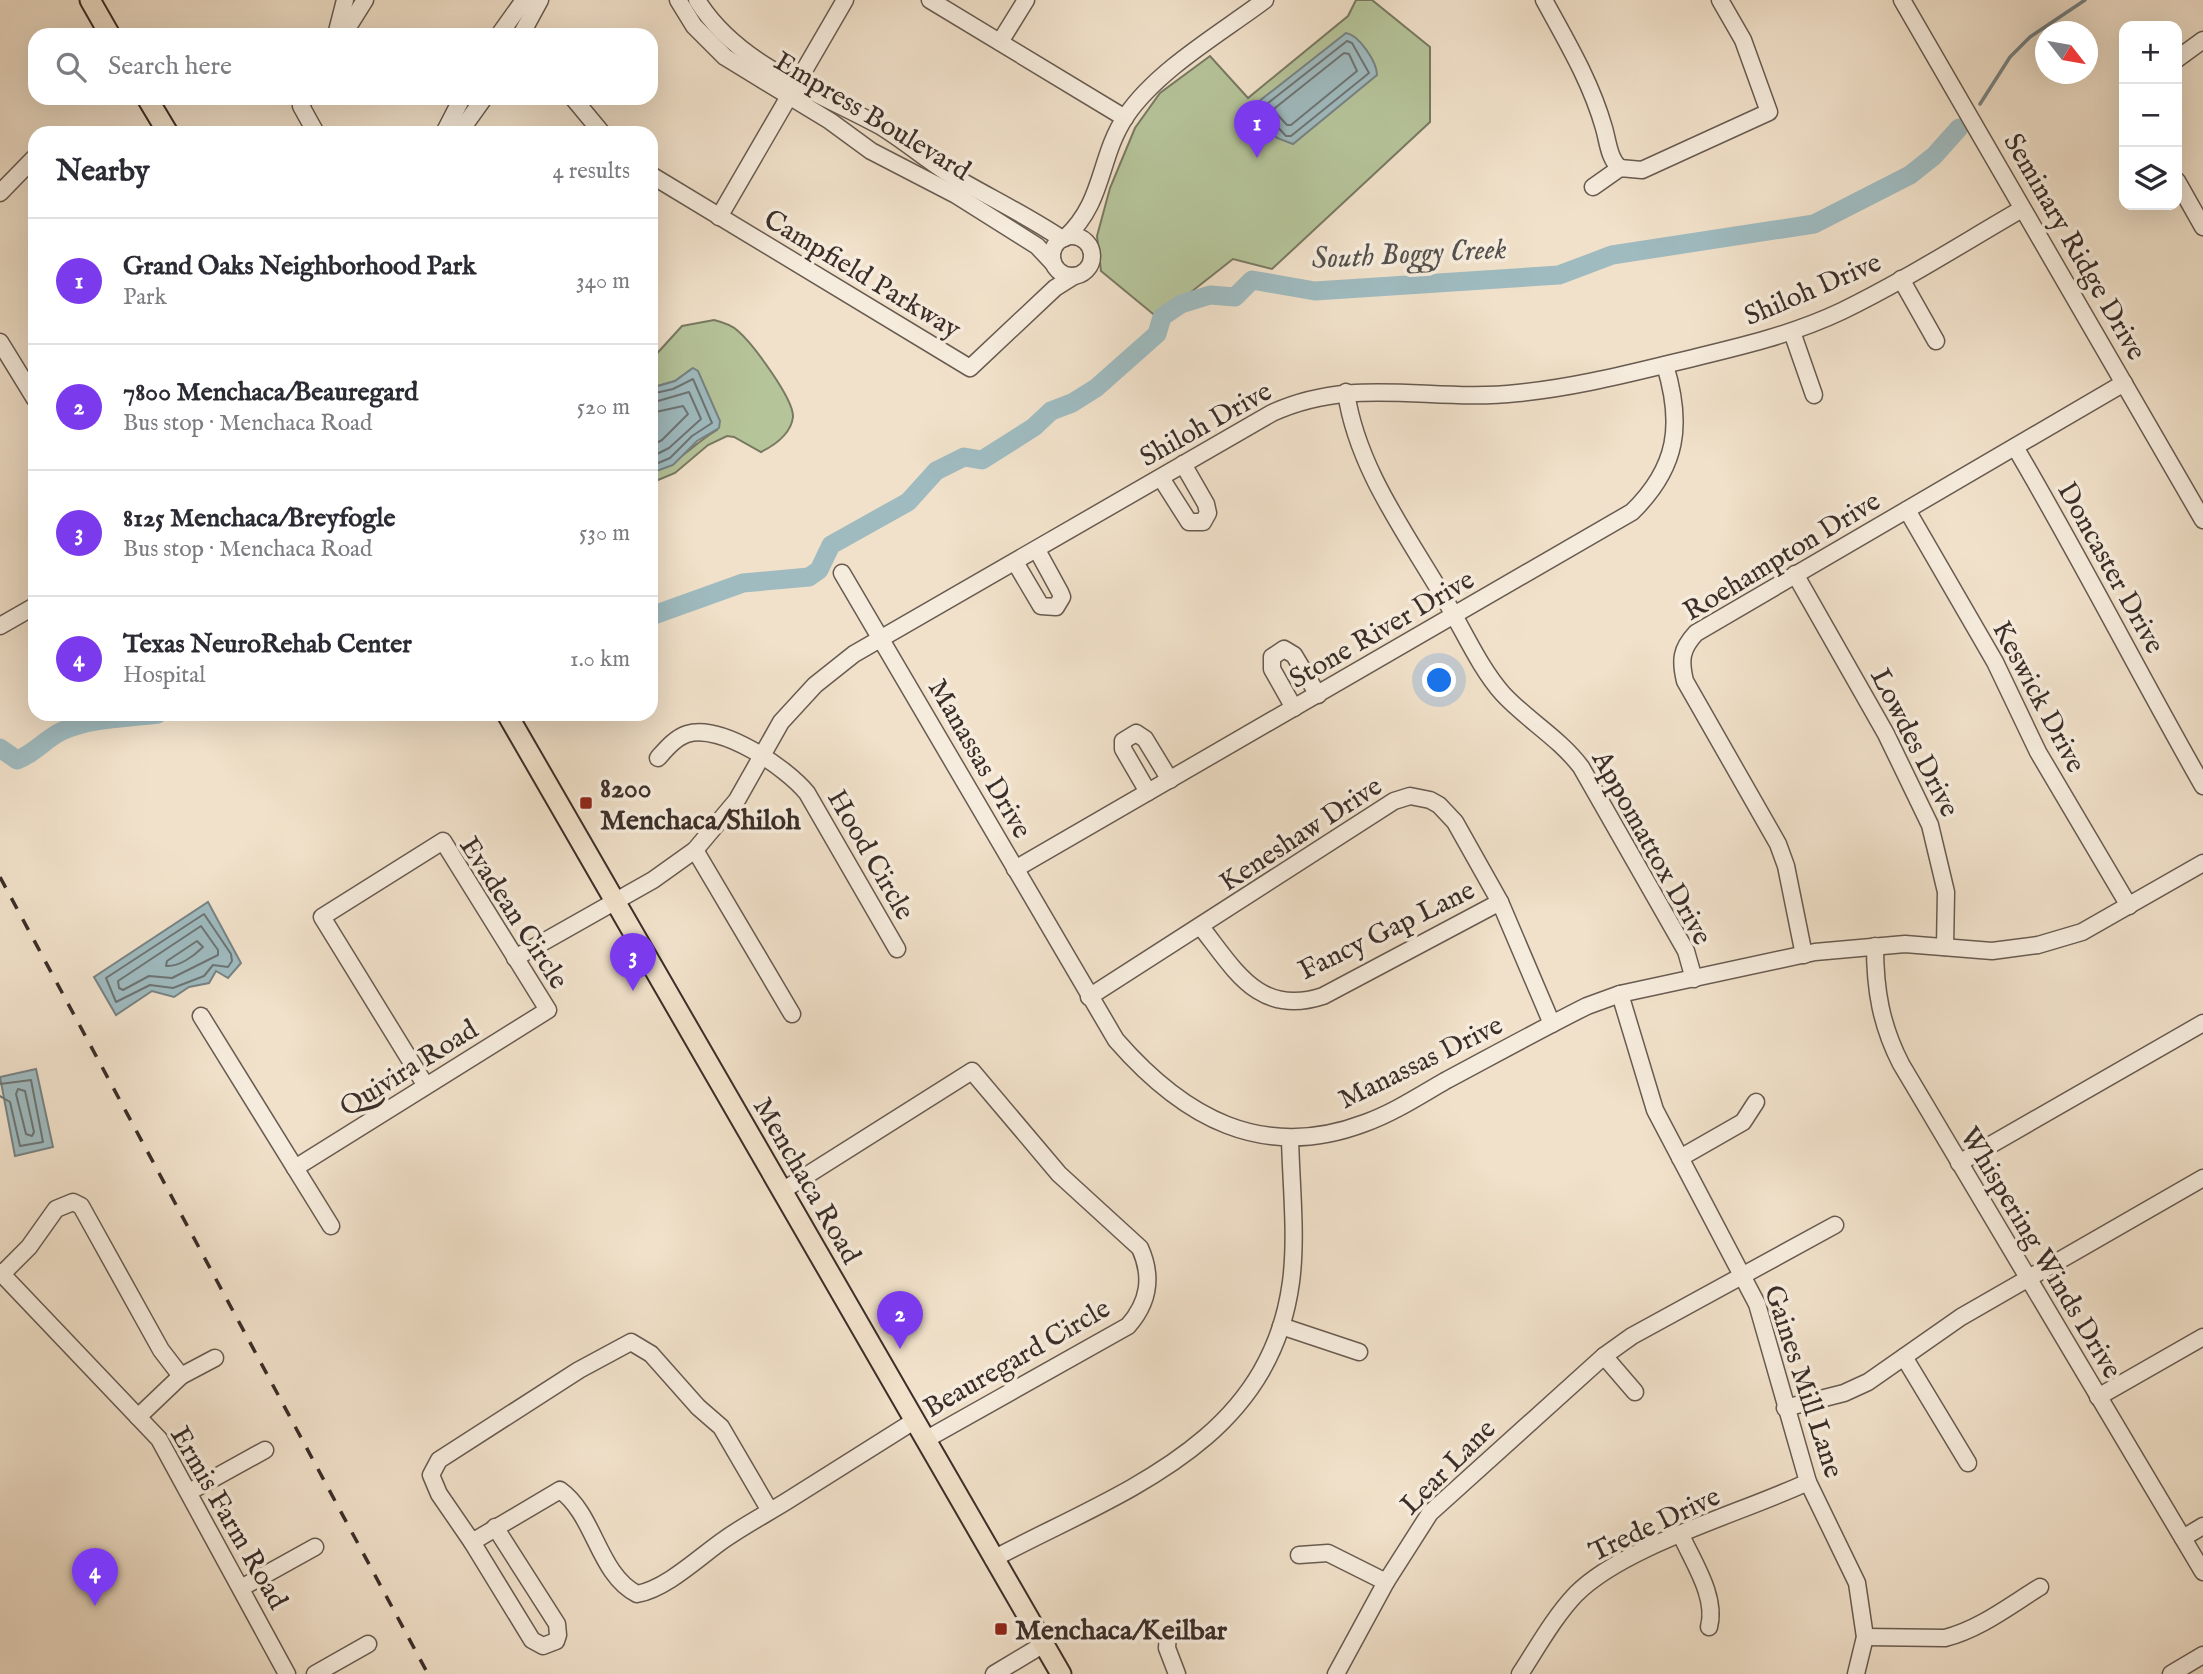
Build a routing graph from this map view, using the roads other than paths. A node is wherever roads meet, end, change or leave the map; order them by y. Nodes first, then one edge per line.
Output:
1 (90, 0) edge
2 (345, 0) edge
3 (365, 0) edge
4 (524, 0) edge
5 (540, 0) edge
6 (678, 0) edge
7 (697, 0) edge
8 (845, 0) edge
9 (930, 0) edge
10 (1026, 0) edge
11 (1265, 0) edge
12 (1544, 0) edge
13 (1720, 0) edge
14 (1905, 1) edge
15 (1245, 6) edge
16 (106, 28) edge
17 (338, 28) edge
18 (347, 28) edge
19 (504, 28) edge
20 (525, 28) edge
21 (2203, 40) edge
22 (1000, 42) junction
23 (2182, 56) edge
24 (792, 89) junction
25 (152, 105) edge
26 (302, 105) edge
27 (458, 105) edge
28 (479, 105) edge
29 (579, 105) edge
30 (1125, 118) junction
31 (164, 126) edge
32 (312, 126) edge
33 (448, 126) edge
34 (464, 126) edge
35 (596, 126) edge
36 (28, 164) edge
37 (1620, 168) junction
38 (658, 179) edge
39 (1593, 187) dead end
40 (2182, 190) edge
41 (0, 193) edge
42 (1094, 202) junction
43 (2022, 209) junction
44 (719, 217) junction
45 (2203, 227) edge
46 (1064, 238) junction
47 (1089, 246) junction
48 (1053, 264) junction
49 (1074, 276) junction
50 (1901, 279) junction
51 (1036, 306) junction
52 (1792, 332) junction
53 (1936, 341) dead end
54 (0, 342) edge
55 (1665, 365) junction
56 (2124, 383) junction
57 (28, 388) edge
58 (1346, 392) junction
59 (1814, 395) dead end
60 (2015, 447) junction
61 (1183, 464) junction
62 (1161, 478) junction
63 (1907, 510) junction
64 (2203, 518) edge
65 (1037, 550) junction
66 (1015, 562) junction
67 (842, 573) dead end
68 (1795, 574) junction
69 (28, 610) edge
70 (1455, 616) junction
71 (0, 626) edge
72 (882, 638) junction
73 (1318, 695) junction
74 (1294, 708) junction
75 (512, 721) edge
76 (761, 756) junction
77 (658, 758) dead end
78 (1170, 780) junction
79 (2203, 786) edge
80 (1148, 792) junction
81 (695, 850) junction
82 (2203, 863) edge
83 (1015, 869) junction
84 (612, 900) junction
85 (1500, 902) junction
86 (2129, 906) junction
87 (1201, 927) junction
88 (1875, 946) junction
89 (1945, 947) junction
90 (897, 949) dead end
91 (1804, 955) junction
92 (515, 958) junction
93 (1694, 979) junction
94 (1620, 993) junction
95 (1089, 998) junction
96 (548, 1010) joint
97 (792, 1014) dead end
98 (201, 1016) dead end
99 (2203, 1023) edge
100 (1552, 1024) junction
101 (426, 1086) junction
102 (1756, 1102) dead end
103 (1290, 1138) junction
104 (1680, 1158) junction
105 (1959, 1163) junction
106 (295, 1168) junction
107 (2203, 1178) edge
108 (782, 1191) junction
109 (1835, 1225) dead end
110 (331, 1226) dead end
111 (1, 1273) edge
112 (1741, 1275) junction
113 (2030, 1278) junction
114 (1281, 1326) junction
115 (2203, 1337) edge
116 (1359, 1352) dead end
117 (1604, 1356) junction
118 (1904, 1357) junction
119 (215, 1358) dead end
120 (181, 1376) junction
121 (1635, 1392) dead end
122 (2098, 1397) junction
123 (1785, 1408) junction
124 (138, 1417) junction
125 (914, 1421) junction
126 (925, 1440) junction
127 (265, 1450) dead end
128 (1968, 1463) dead end
129 (1808, 1482) junction
130 (189, 1492) junction
131 (770, 1511) junction
132 (2203, 1525) edge
133 (495, 1527) junction
134 (1681, 1535) junction
135 (2183, 1538) junction
136 (472, 1542) junction
137 (315, 1547) dead end
138 (1299, 1555) dead end
139 (993, 1559) junction
140 (2203, 1572) edge
141 (1386, 1583) junction
142 (2040, 1587) dead end
143 (242, 1588) junction
144 (1709, 1627) dead end
145 (1168, 1633) dead end
146 (1865, 1637) junction
147 (368, 1644) dead end
148 (1044, 1644) junction
149 (2203, 1655) edge
150 (287, 1674) edge
151 (314, 1674) edge
152 (994, 1674) edge
153 (1061, 1674) edge
154 (1177, 1674) edge
155 (1336, 1674) edge
156 (1520, 1674) edge
157 (1856, 1674) edge
158 (2171, 1674) edge

1 - 16 main road
2 - 17 street
3 - 18 street
4 - 19 street
5 - 20 street
6 - 24 street, Empress Boulevard
7 - 24 street, Empress Boulevard
8 - 24 street
9 - 22 street
10 - 22 street
11 - 15 street
12 - 37 street
13 - 37 street
14 - 43 street, Seminary Ridge Drive
15 - 30 street
21 - 23 street
22 - 30 street
24 - 44 street
24 - 46 street, Empress Boulevard
24 - 48 street, Empress Boulevard
25 - 31 main road
26 - 32 street
27 - 33 street
28 - 34 street
29 - 35 street
30 - 42 street
36 - 41 street
37 - 39 street
38 - 44 street, Campfield Parkway
40 - 45 street
42 - 46 street
42 - 47 street
43 - 50 street, Shiloh Drive
43 - 56 street, Seminary Ridge Drive
44 - 51 street, Campfield Parkway
46 - 47 street
46 - 48 street
47 - 49 street
48 - 49 street
48 - 51 street, Campfield Parkway
49 - 51 street, Campfield Parkway
50 - 52 street, Shiloh Drive
50 - 53 street
52 - 55 street, Shiloh Drive
52 - 59 street
54 - 57 street
55 - 58 street, Shiloh Drive
55 - 70 street, Stone River Drive
56 - 60 street, Roehampton Drive
56 - 64 street, Seminary Ridge Drive
58 - 61 street, Shiloh Drive
58 - 70 street, Appomattox Drive
60 - 63 street, Roehampton Drive
60 - 79 street, Doncaster Drive
61 - 62 street, Shiloh Drive
61 - 62 street
62 - 65 street, Shiloh Drive
63 - 68 street, Roehampton Drive
63 - 86 street, Keswick Drive
65 - 66 street, Shiloh Drive
65 - 66 street
66 - 72 street, Shiloh Drive
67 - 72 street, Manassas Drive
68 - 89 street, Lowdes Drive
68 - 91 street, Roehampton Drive
69 - 71 street
70 - 73 street, Stone River Drive
70 - 93 street, Appomattox Drive
72 - 76 street, Shiloh Drive
72 - 83 street, Manassas Drive
73 - 74 street, Stone River Drive
73 - 74 street
74 - 78 street, Stone River Drive
75 - 84 main road, Menchaca Road
76 - 77 street, Hood Circle
76 - 81 street, Shiloh Drive
76 - 90 street, Hood Circle
78 - 80 street, Stone River Drive
78 - 80 street
80 - 83 street, Stone River Drive
81 - 84 street, Shiloh Drive
81 - 97 street
82 - 86 street, Manassas Drive
83 - 95 street, Manassas Drive
84 - 92 street, Shiloh Drive
84 - 108 main road, Menchaca Road
85 - 87 street, Fancy Gap Lane
85 - 87 street, Keneshaw Drive
85 - 100 street, Keneshaw Drive
86 - 89 street, Manassas Drive
87 - 95 street, Keneshaw Drive
88 - 89 street, Manassas Drive
88 - 91 street, Manassas Drive
88 - 105 street, Whispering Winds Drive
91 - 93 street, Manassas Drive
92 - 96 street, Evadean Circle
92 - 101 street, Evadean Circle
93 - 94 street, Manassas Drive
94 - 100 street, Manassas Drive
94 - 104 street, Gaines Mill Lane
95 - 103 street, Manassas Drive
96 - 101 street, Quivira Road
98 - 106 street
99 - 105 street
100 - 103 street, Manassas Drive
101 - 106 street, Quivira Road
102 - 104 street
103 - 114 street
104 - 112 street, Gaines Mill Lane
105 - 113 street, Whispering Winds Drive
106 - 110 street
107 - 113 street
108 - 125 main road, Menchaca Road
108 - 126 street, Beauregard Circle
109 - 112 street, Lear Lane
111 - 120 street
111 - 124 street, Ermis Farm Road
112 - 117 street, Lear Lane
112 - 123 street, Gaines Mill Lane
113 - 118 street
113 - 122 street, Whispering Winds Drive
114 - 116 street
114 - 139 street
115 - 122 street
117 - 121 street
117 - 141 street, Lear Lane
118 - 123 street
118 - 128 street
119 - 120 street
120 - 124 street
122 - 135 street, Whispering Winds Drive
123 - 129 street, Gaines Mill Lane
124 - 130 street, Ermis Farm Road
125 - 126 main road, Menchaca Road
125 - 131 street
126 - 139 main road, Menchaca Road
127 - 130 street
129 - 134 street, Trede Drive
129 - 146 street, Gaines Mill Lane
130 - 143 street, Ermis Farm Road
131 - 133 street
131 - 136 street
132 - 135 street
133 - 136 street
133 - 136 street
134 - 144 street
134 - 156 street, Trede Drive
135 - 140 street, Whispering Winds Drive
137 - 143 street
138 - 141 street
139 - 148 main road, Menchaca Road
141 - 155 street, Lear Lane
142 - 146 street
143 - 150 street, Ermis Farm Road
145 - 154 street
146 - 157 street, Gaines Mill Lane
147 - 151 street
148 - 152 street
148 - 153 main road, Menchaca Road
149 - 158 street

